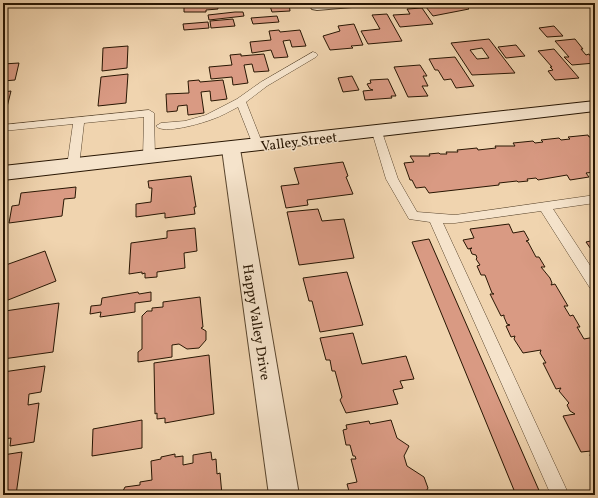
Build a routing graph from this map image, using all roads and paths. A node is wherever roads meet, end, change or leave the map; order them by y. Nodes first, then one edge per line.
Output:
1 (352, 3) edge
2 (317, 6) dead end
3 (313, 55) dead end
4 (241, 101) junction
5 (595, 106) edge
6 (79, 120) junction
7 (161, 126) dead end
8 (3, 128) edge
9 (377, 132) junction
10 (258, 145) junction
11 (231, 149) junction
12 (149, 158) junction
13 (74, 166) junction
14 (3, 173) edge
15 (595, 200) edge
16 (544, 206) junction
17 (434, 217) junction
18 (595, 284) edge
19 (284, 495) edge
20 (560, 495) edge

1 - 2 street
3 - 4 lane
4 - 7 lane
4 - 10 lane
5 - 9 street, Valley Street
6 - 8 lane
6 - 12 lane
6 - 13 lane
9 - 10 street, Valley Street
9 - 17 lane
10 - 11 street, Valley Street
11 - 12 street, Valley Street
11 - 19 street, Happy Valley Drive
12 - 13 street, Valley Street
13 - 14 street, Valley Street
15 - 16 lane
16 - 17 lane
16 - 18 lane
17 - 20 lane

